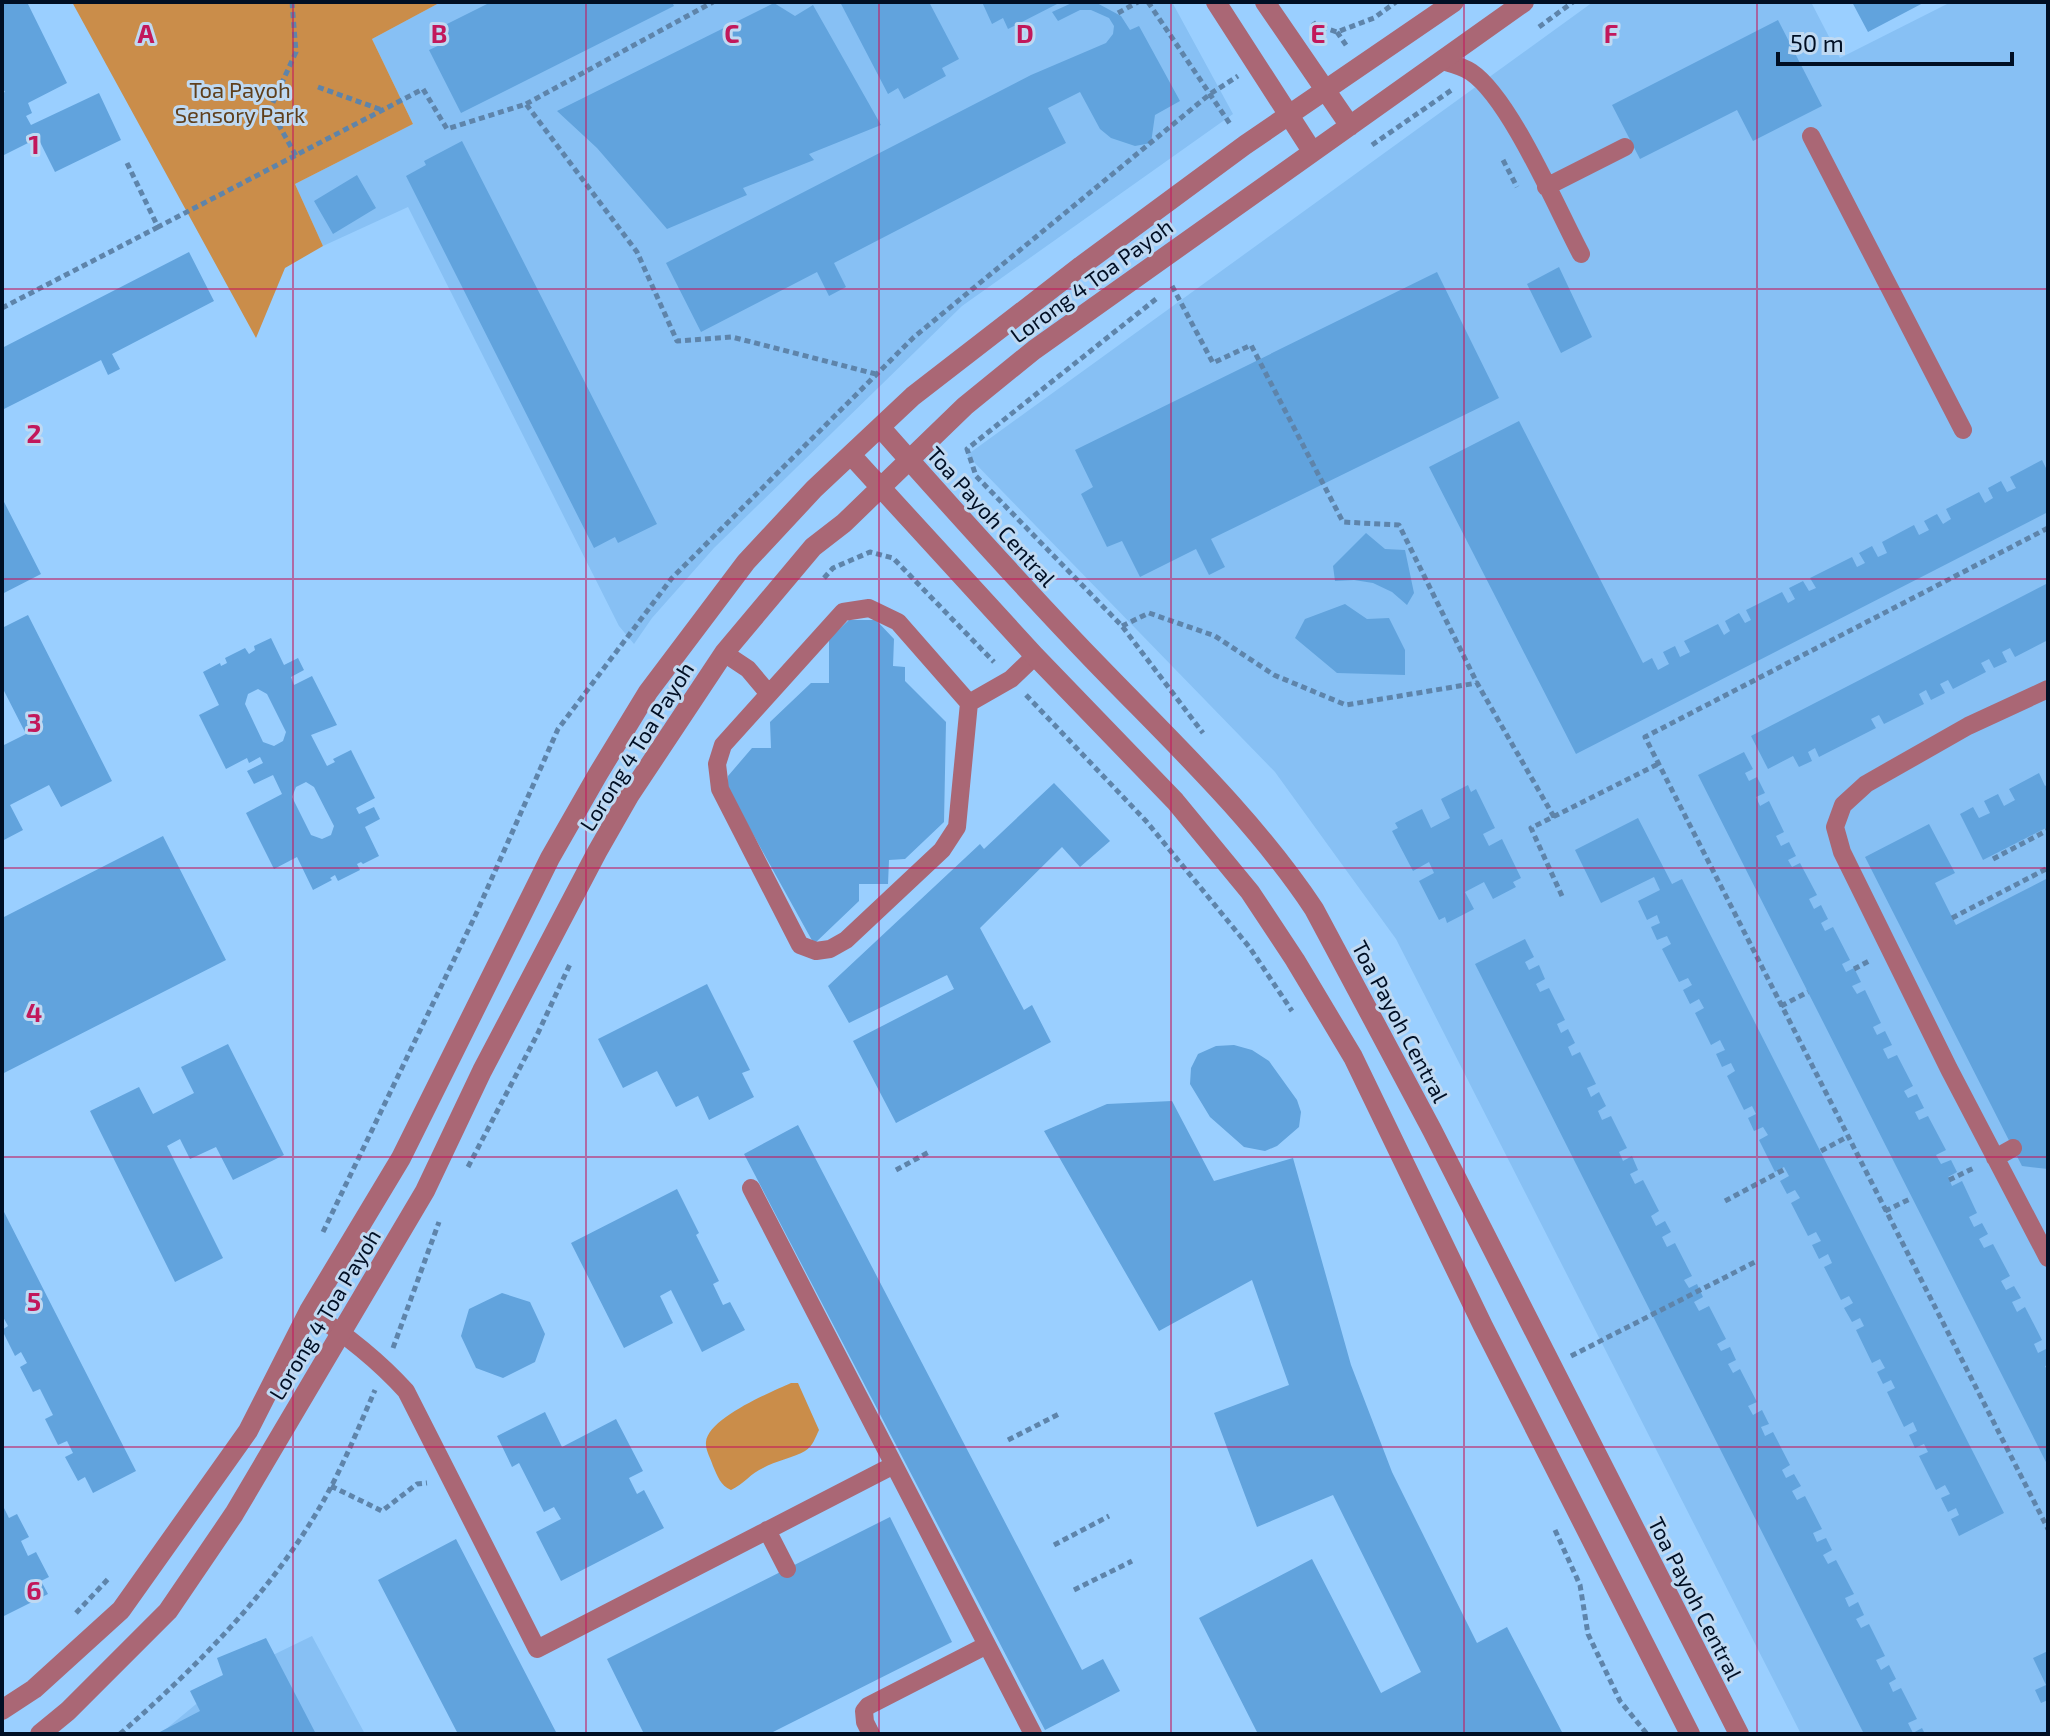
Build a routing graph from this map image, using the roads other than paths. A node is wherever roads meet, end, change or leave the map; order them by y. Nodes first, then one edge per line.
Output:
1 (1216, 2) edge
2 (1265, 2) edge
3 (1454, 2) edge
4 (1524, 2) edge
5 (1442, 61) junction
6 (1326, 90) junction
7 (1288, 116) junction
8 (1350, 126) junction
9 (1811, 136) dead end
10 (1625, 147) dead end
11 (1312, 151) junction
12 (1546, 187) junction
13 (1581, 254) dead end
14 (880, 427) junction
15 (1963, 430) dead end
16 (851, 455) junction
17 (909, 460) junction
18 (881, 487) junction
19 (724, 653) junction
20 (1035, 656) junction
21 (2048, 689) edge
22 (769, 694) junction
23 (969, 703) junction
24 (2013, 1148) dead end
25 (1995, 1158) junction
26 (751, 1188) dead end
27 (2048, 1258) edge
28 (309, 1311) junction
29 (342, 1331) junction
30 (894, 1465) junction
31 (767, 1530) junction
32 (787, 1569) dead end
33 (987, 1645) junction
34 (2, 1710) edge
35 (40, 1734) edge
36 (871, 1734) edge
37 (1033, 1734) edge
38 (1690, 1734) edge
39 (1739, 1734) edge

1 - 7 street
2 - 6 street
3 - 6 street, Lorong 4 Toa Payoh
4 - 5 street, Lorong 4 Toa Payoh
5 - 8 street, Lorong 4 Toa Payoh
5 - 12 lane
6 - 7 street, Lorong 4 Toa Payoh
6 - 8 street
7 - 11 street
7 - 14 street, Lorong 4 Toa Payoh
8 - 11 street, Lorong 4 Toa Payoh
9 - 15 lane
10 - 12 lane
11 - 17 street, Lorong 4 Toa Payoh
12 - 13 lane
14 - 16 street, Lorong 4 Toa Payoh
14 - 17 street, Toa Payoh Central
16 - 18 street
16 - 28 street, Lorong 4 Toa Payoh
17 - 18 street, Lorong 4 Toa Payoh
17 - 39 street, Toa Payoh Central
18 - 19 street, Lorong 4 Toa Payoh
18 - 20 street
19 - 22 lane
19 - 29 street, Lorong 4 Toa Payoh
20 - 23 lane
20 - 38 street
21 - 25 lane
22 - 23 lane
22 - 23 lane
24 - 25 lane
25 - 27 lane
26 - 30 lane
28 - 29 lane
28 - 34 street, Lorong 4 Toa Payoh
29 - 31 lane
29 - 35 street, Lorong 4 Toa Payoh
30 - 31 lane
30 - 33 lane
31 - 32 lane
33 - 36 lane
33 - 37 lane

